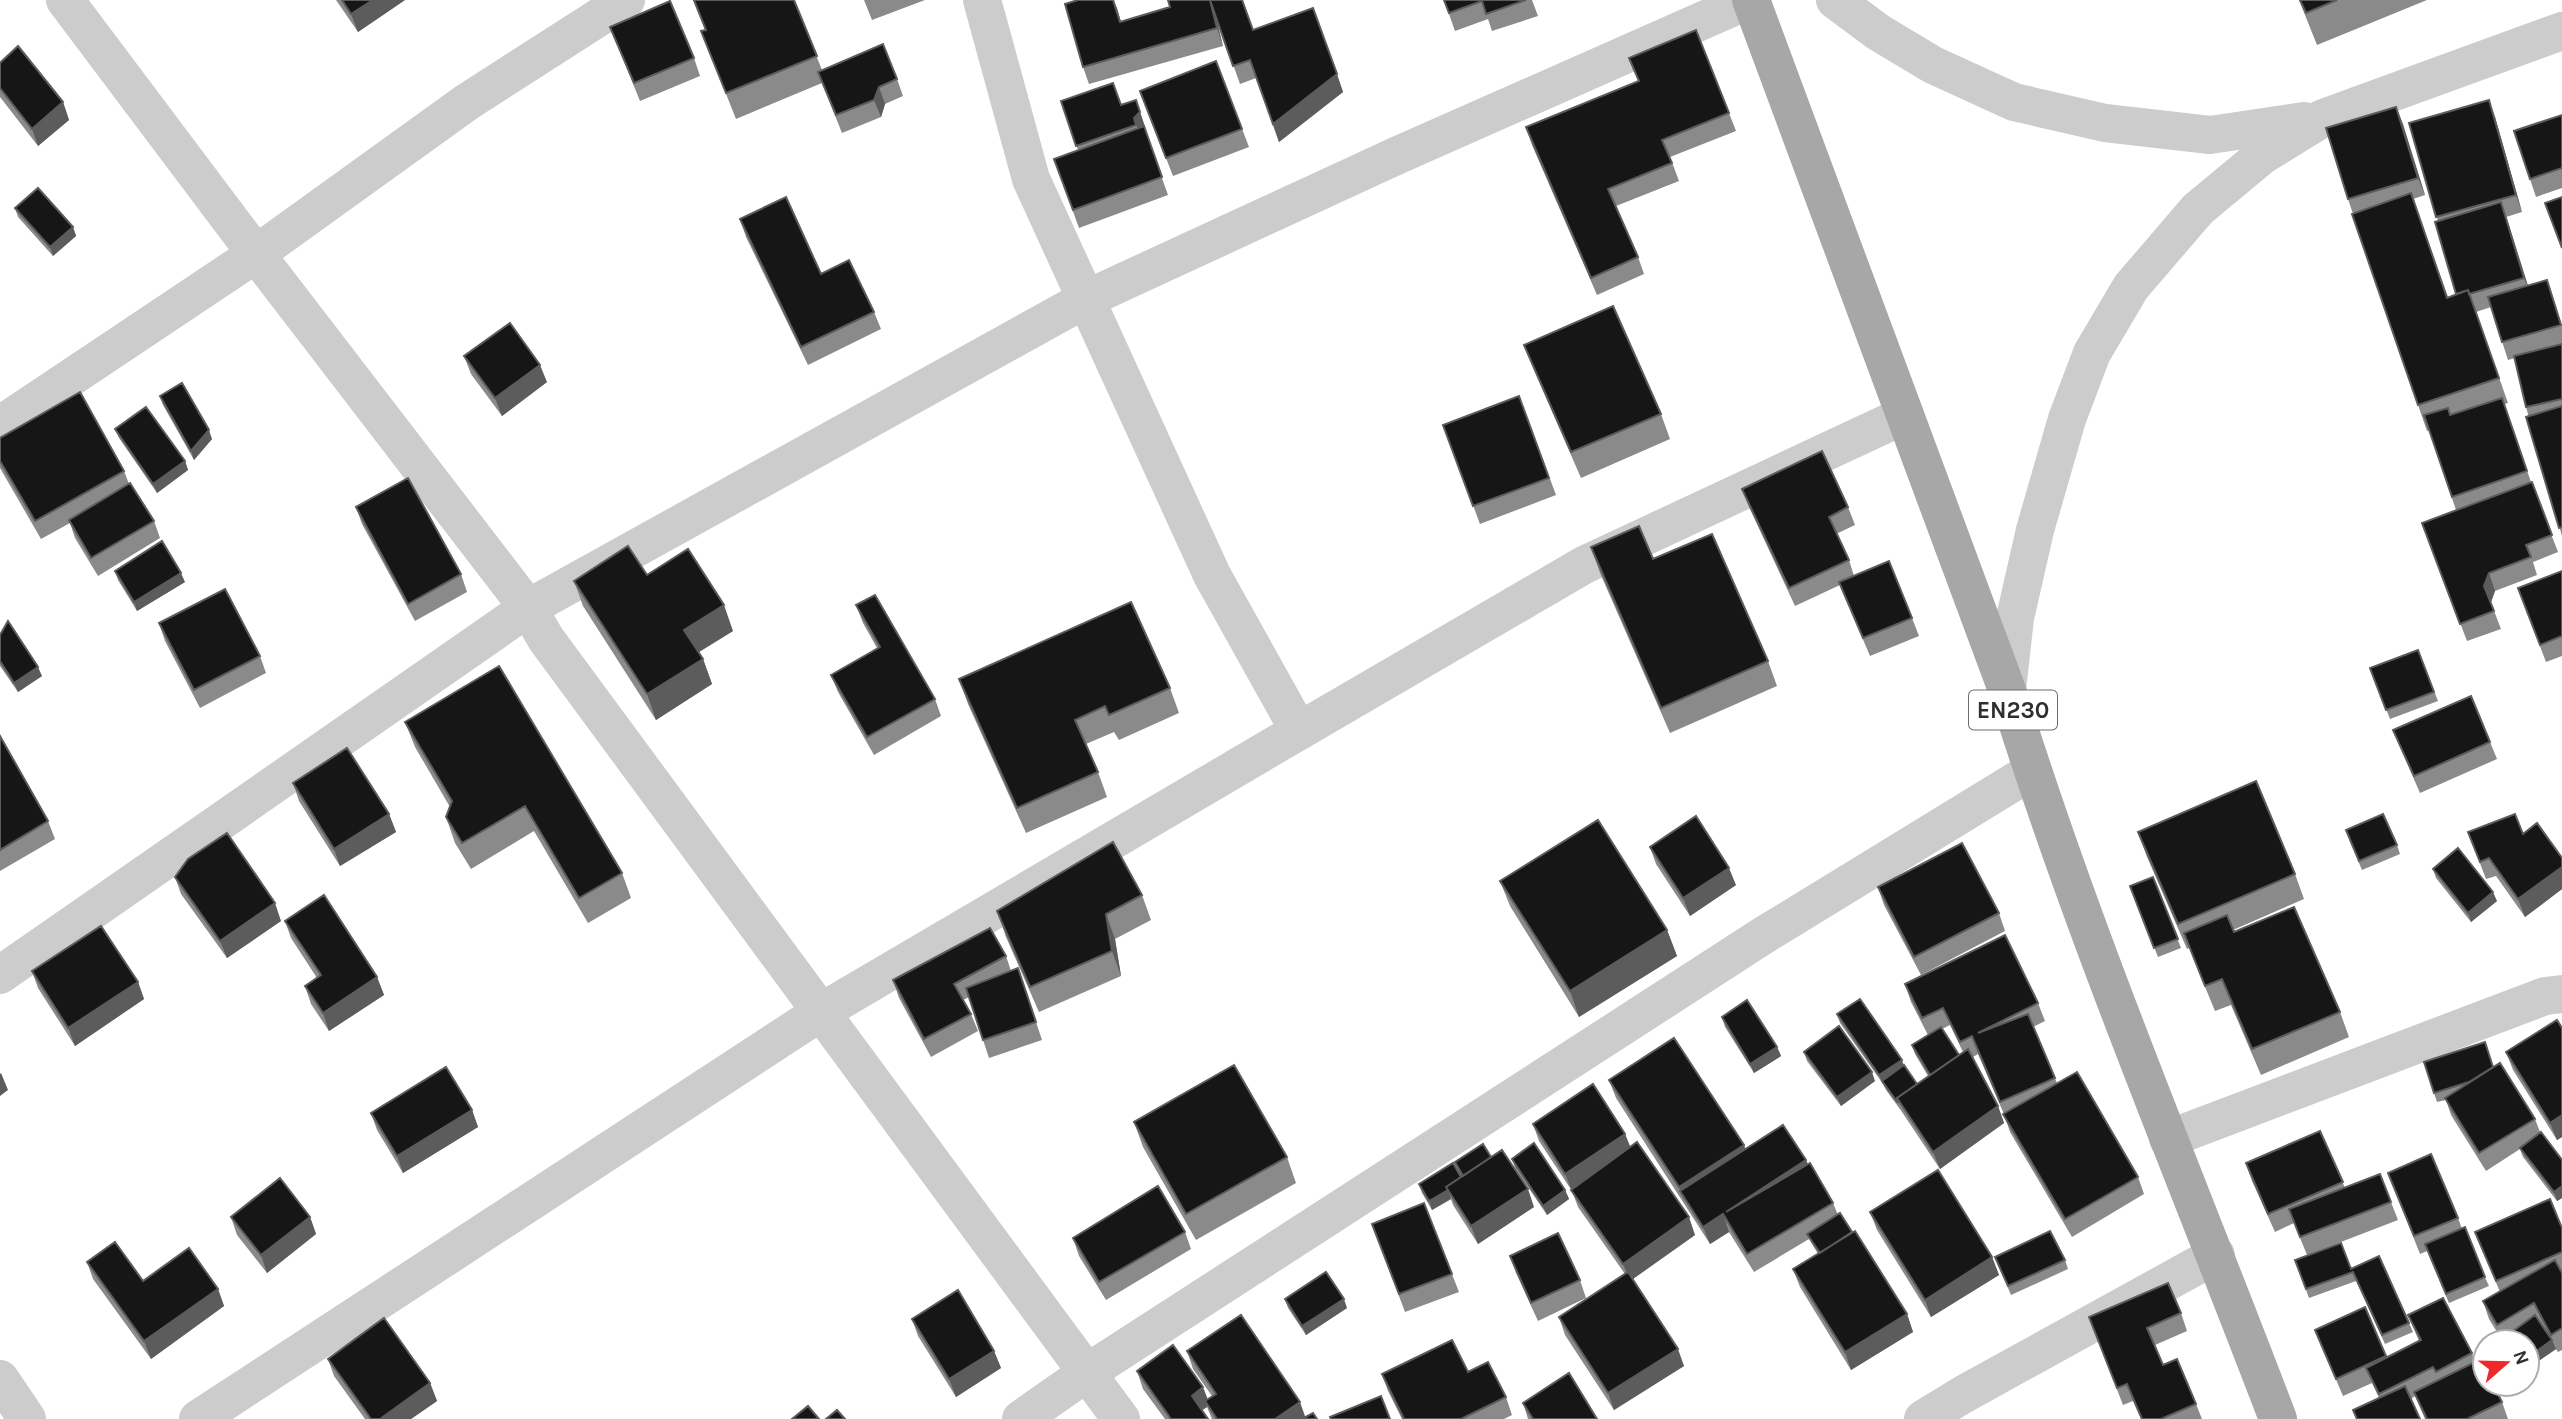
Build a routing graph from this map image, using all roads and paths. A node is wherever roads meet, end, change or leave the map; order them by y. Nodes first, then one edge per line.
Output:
1 (65, 0) edge
2 (626, 0) edge
3 (982, 0) edge
4 (1750, 0) edge
5 (1835, 0) edge
6 (2562, 32) edge
7 (2323, 118) junction
8 (256, 254) junction
9 (1086, 299) junction
10 (1905, 415) junction
11 (0, 425) edge
12 (528, 608) junction
13 (2007, 690) junction
14 (1298, 731) junction
15 (2032, 771) junction
16 (0, 975) edge
17 (2562, 994) edge
18 (821, 1012) junction
19 (2168, 1139) junction
20 (2216, 1255) junction
21 (1088, 1372) junction
22 (0, 1379) edge
23 (27, 1419) edge
24 (198, 1419) edge
25 (1021, 1419) edge
26 (1121, 1419) edge
27 (1923, 1419) edge
28 (2278, 1419) edge

1 - 8 street
2 - 8 street
3 - 9 street
4 - 9 street
4 - 10 main road, EN230
5 - 7 street
6 - 7 street
7 - 13 street
8 - 11 street
8 - 12 street
9 - 12 street
9 - 14 street
10 - 13 main road, EN230
10 - 14 street
12 - 16 street
12 - 18 street
13 - 15 main road, EN230
14 - 18 street
15 - 19 main road, EN230
15 - 21 street
17 - 19 street
18 - 21 street
18 - 24 street
19 - 20 main road, EN230
20 - 27 street
20 - 28 main road, EN230
21 - 25 street
21 - 26 street
22 - 23 street

